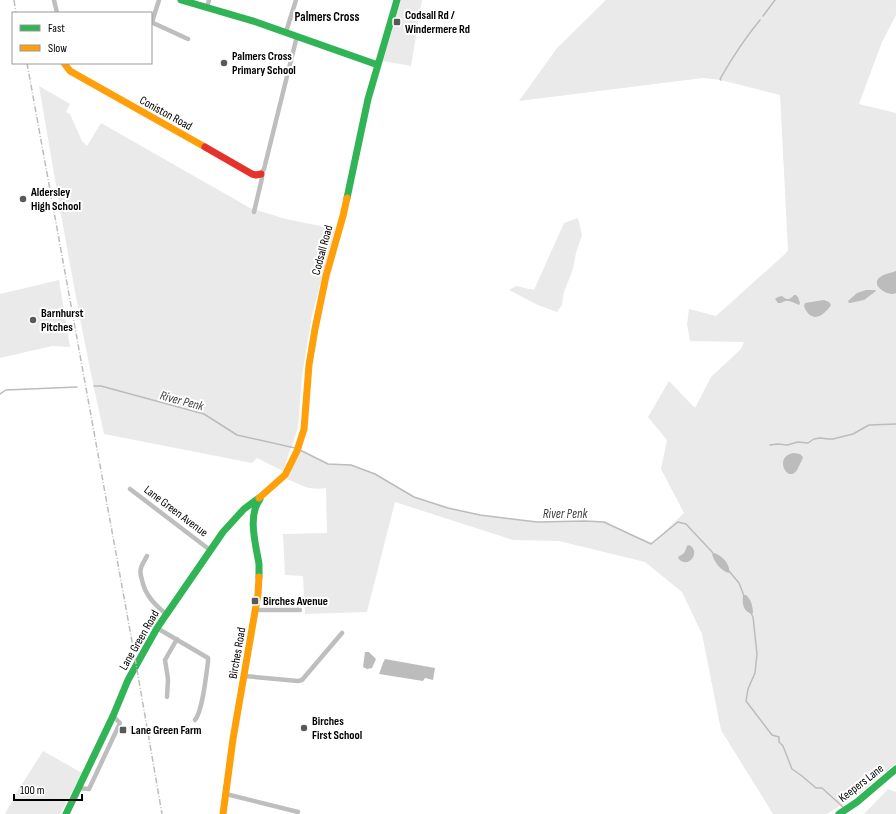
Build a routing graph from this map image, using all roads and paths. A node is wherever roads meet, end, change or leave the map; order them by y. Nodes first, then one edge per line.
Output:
1 (54, 0) edge
2 (159, 0) edge
3 (181, 0) edge
4 (296, 0) edge
5 (397, 0) edge
6 (208, 3) edge
7 (56, 12) edge
8 (152, 22) edge
9 (286, 32) junction
10 (297, 36) junction
11 (188, 39) dead end
12 (65, 64) edge
13 (378, 65) junction
14 (261, 174) junction
15 (254, 212) dead end
16 (130, 488) dead end
17 (261, 497) junction
18 (210, 550) junction
19 (147, 556) dead end
20 (255, 610) junction
21 (300, 610) dead end
22 (166, 614) junction
23 (157, 628) junction
24 (342, 634) dead end
25 (177, 639) junction
26 (244, 676) junction
27 (167, 697) dead end
28 (195, 720) dead end
29 (896, 769) edge
30 (226, 794) junction
31 (298, 812) dead end
32 (68, 813) edge
33 (223, 814) edge
34 (839, 814) edge

1 - 7 street
2 - 8 street
3 - 6 street
4 - 9 street
5 - 13 street, Codsall Road
6 - 9 street
8 - 11 street
9 - 10 street
10 - 13 street
10 - 14 street
12 - 14 street, Coniston Road
13 - 17 street, Codsall Road
14 - 15 street
16 - 18 street, Lane Green Avenue
17 - 18 street, Lane Green Road
17 - 20 street, Birches Road
18 - 22 street, Lane Green Road
19 - 22 street
20 - 21 street
20 - 26 street, Birches Road
22 - 23 street, Lane Green Road
23 - 25 street
23 - 32 street, Lane Green Road
24 - 26 street
25 - 27 street
25 - 28 street
26 - 30 street, Birches Road
29 - 34 street, Keepers Lane
30 - 31 street
30 - 33 street, Birches Road

